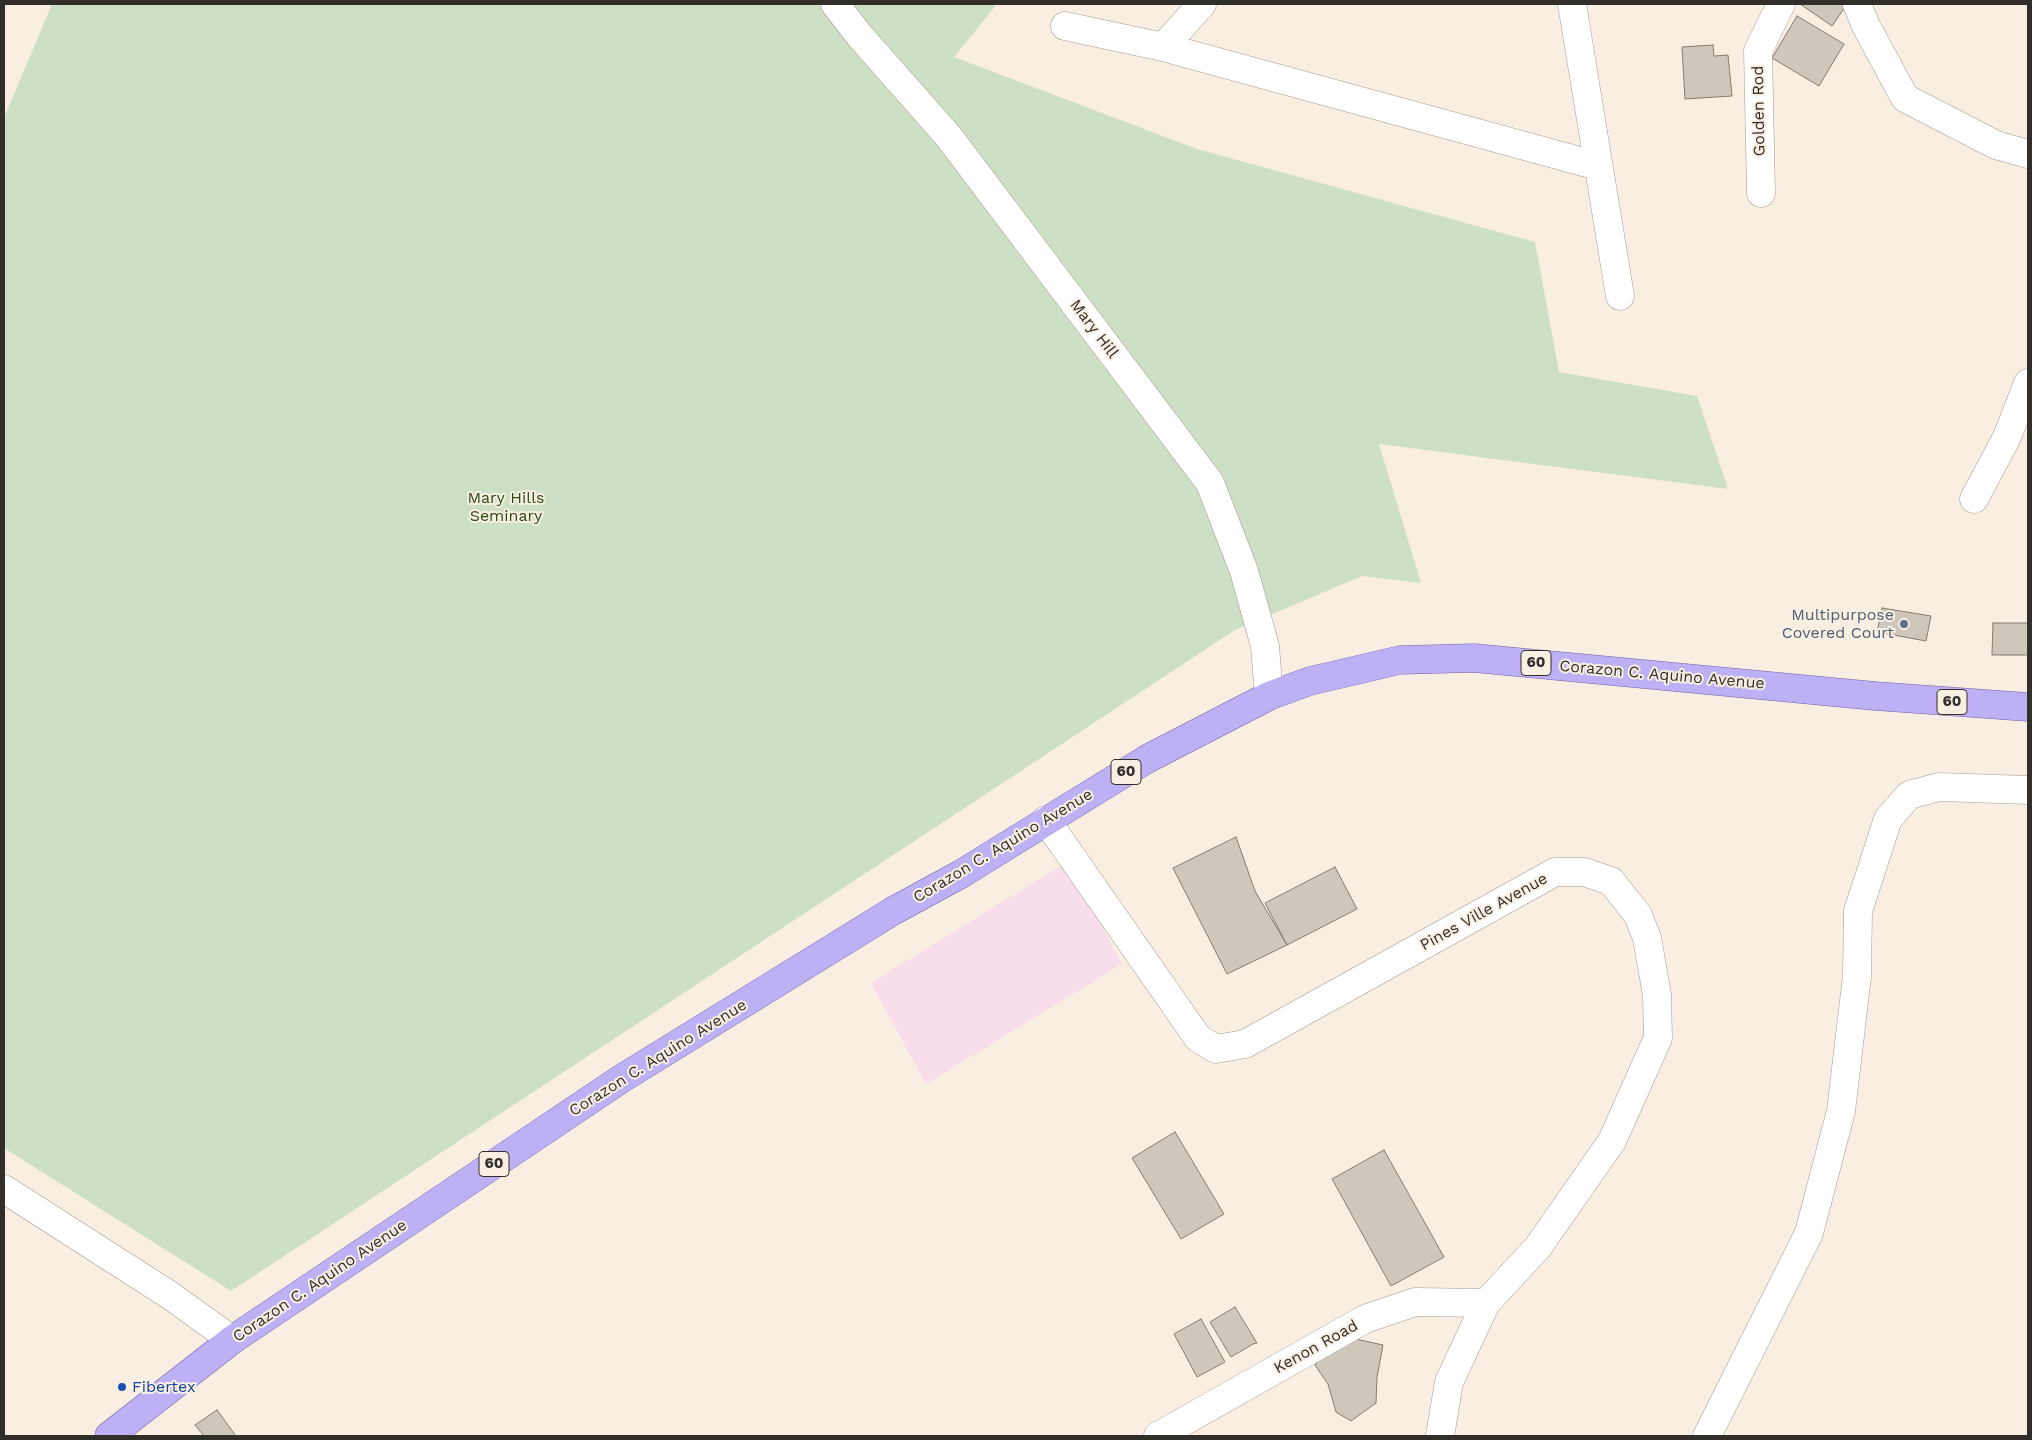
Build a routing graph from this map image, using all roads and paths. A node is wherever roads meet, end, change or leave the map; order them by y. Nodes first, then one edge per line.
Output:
1 (835, 4) edge
2 (1202, 4) edge
3 (1572, 4) edge
4 (1781, 4) edge
5 (1857, 4) edge
6 (1065, 26) dead end
7 (1163, 47) junction
8 (2028, 154) edge
9 (1598, 166) junction
10 (1761, 193) dead end
11 (1620, 296) dead end
12 (2028, 383) edge
13 (2018, 438) edge
14 (1974, 499) dead end
15 (1269, 696) junction
16 (2028, 707) edge
17 (2028, 790) edge
18 (1046, 820) junction
19 (4, 1189) edge
20 (1486, 1303) junction
21 (232, 1340) junction
22 (109, 1436) edge
23 (1158, 1436) edge
24 (1440, 1436) edge
25 (1706, 1436) edge

1 - 15 street, Mary Hill
2 - 7 street
3 - 9 street
4 - 10 street, Golden Rod
5 - 8 street
6 - 7 street
7 - 9 street
9 - 11 street
12 - 13 street
13 - 14 street
15 - 16 main road, Corazon C. Aquino Avenue / 60
15 - 18 main road, Corazon C. Aquino Avenue / 60
17 - 25 street
18 - 20 street, Pines Ville Avenue
18 - 21 main road, Corazon C. Aquino Avenue / 60
19 - 21 street
20 - 23 street, Kenon Road
20 - 24 street, Pines Ville Avenue
21 - 22 main road, Corazon C. Aquino Avenue / 60

